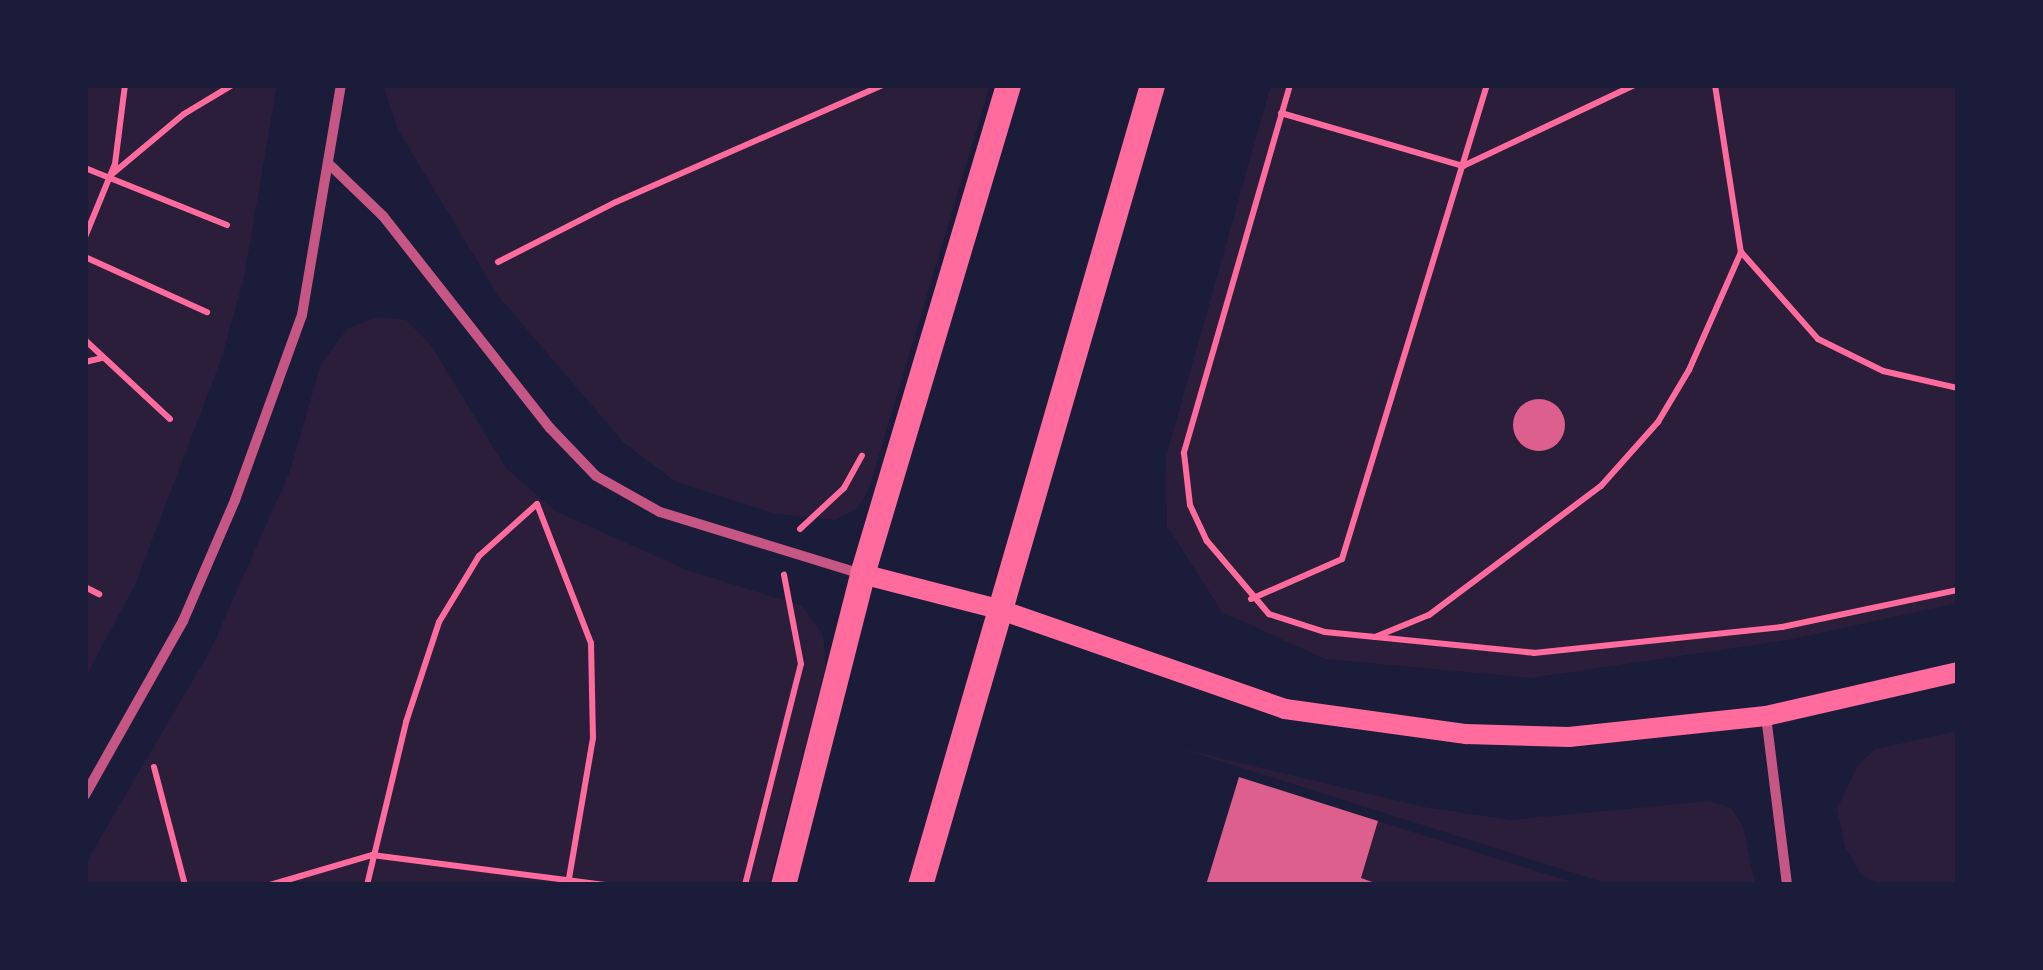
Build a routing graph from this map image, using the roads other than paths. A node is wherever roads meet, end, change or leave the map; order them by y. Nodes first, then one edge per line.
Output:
1 (341, 85) edge
2 (1008, 85) edge
3 (1152, 85) edge
4 (330, 165) junction
5 (862, 574) junction
6 (998, 609) junction
7 (1958, 672) edge
8 (1766, 716) junction
9 (85, 795) edge
10 (783, 885) edge
11 (920, 885) edge
12 (1787, 885) edge

1 - 4 street
2 - 5 main road
3 - 6 main road
4 - 5 street
4 - 9 street
5 - 6 main road
5 - 10 main road
6 - 8 main road
6 - 11 main road
7 - 8 main road
8 - 12 street

